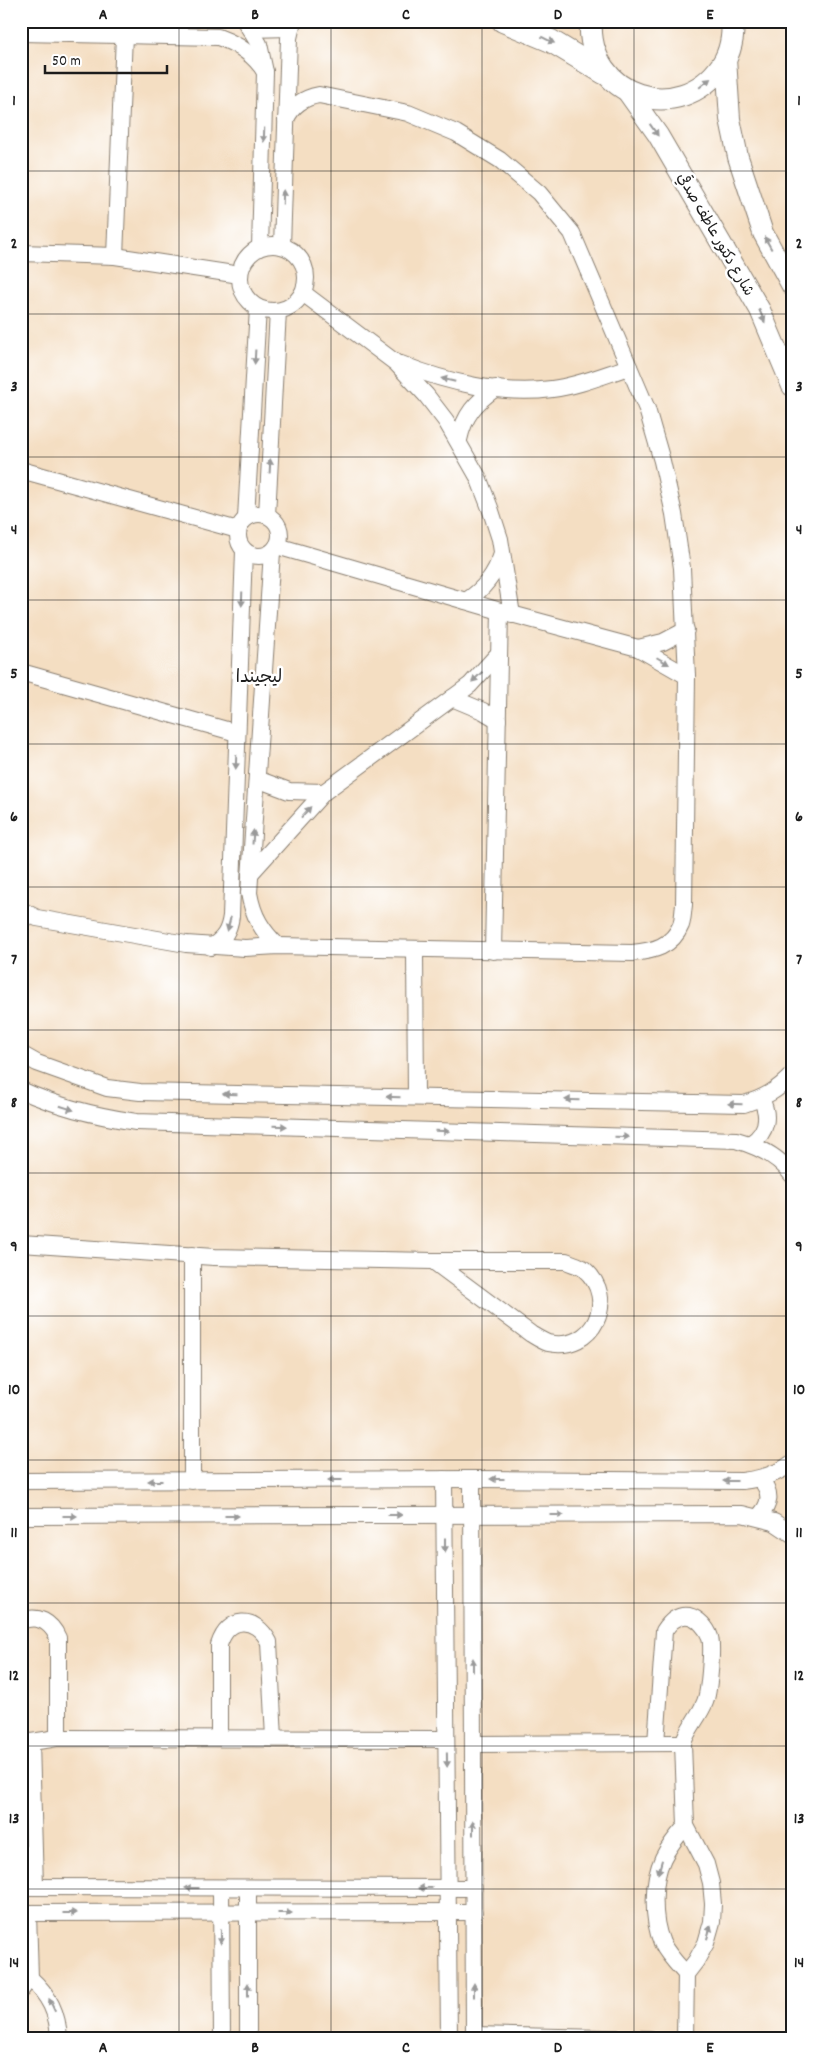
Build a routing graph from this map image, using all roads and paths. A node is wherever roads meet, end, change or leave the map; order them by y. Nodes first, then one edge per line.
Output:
1 (503, 21) edge
2 (591, 21) edge
3 (292, 24) edge
4 (734, 24) edge
5 (248, 25) edge
6 (21, 34) edge
7 (124, 35) junction
8 (726, 59) junction
9 (265, 72) junction
10 (608, 75) junction
11 (626, 90) junction
12 (264, 108) junction
13 (286, 114) junction
14 (282, 246) junction
15 (260, 247) junction
16 (21, 253) edge
17 (115, 256) junction
18 (240, 274) junction
19 (792, 286) edge
20 (303, 293) junction
21 (258, 308) junction
22 (278, 311) junction
23 (396, 363) junction
24 (629, 367) junction
25 (792, 386) edge
26 (496, 388) junction
27 (459, 440) junction
28 (21, 470) edge
29 (267, 515) junction
30 (242, 524) junction
31 (274, 549) junction
32 (244, 551) junction
33 (502, 554) junction
34 (466, 601) junction
35 (506, 613) junction
36 (686, 630) junction
37 (638, 648) junction
38 (499, 653) junction
39 (21, 672) edge
40 (687, 676) junction
41 (452, 698) junction
42 (498, 720) junction
43 (237, 733) junction
44 (257, 779) junction
45 (324, 792) junction
46 (250, 874) junction
47 (232, 892) junction
48 (249, 893) junction
49 (21, 910) edge
50 (278, 946) junction
51 (211, 947) junction
52 (415, 950) junction
53 (493, 951) junction
54 (21, 1054) edge
55 (792, 1074) edge
56 (21, 1090) edge
57 (416, 1097) junction
58 (761, 1099) junction
59 (750, 1144) junction
60 (792, 1175) edge
61 (21, 1244) edge
62 (192, 1255) junction
63 (433, 1261) junction
64 (792, 1463) edge
65 (444, 1479) junction
66 (472, 1479) junction
67 (760, 1479) junction
68 (21, 1481) edge
69 (192, 1481) junction
70 (472, 1515) junction
71 (21, 1516) edge
72 (444, 1516) junction
73 (758, 1517) junction
74 (792, 1534) edge
75 (21, 1621) edge
76 (26, 1738) edge
77 (58, 1738) junction
78 (218, 1738) junction
79 (274, 1738) junction
80 (446, 1739) junction
81 (656, 1743) junction
82 (683, 1743) junction
83 (473, 1744) junction
84 (686, 1826) junction
85 (28, 1887) edge
86 (221, 1888) junction
87 (248, 1888) junction
88 (448, 1888) junction
89 (474, 1888) junction
90 (448, 1912) junction
91 (474, 1912) junction
92 (221, 1913) junction
93 (248, 1913) junction
94 (24, 1914) edge
95 (686, 1974) junction
96 (26, 1984) edge
97 (474, 2037) edge
98 (59, 2039) edge
99 (222, 2039) edge
100 (248, 2039) edge
101 (449, 2039) edge
102 (650, 2039) edge
103 (685, 2039) edge

1 -> 10 main road
2 - 10 main road
3 - 5 street
3 - 13 street
4 - 8 main road
5 - 9 street
6 - 7 street
7 - 9 street
7 - 17 street
11 -> 8 main road
19 -> 8 street
9 - 12 street
10 - 11 main road
11 -> 25 street, شارع دكتور عاطف صدقي
12 - 13 street
12 -> 15 street
14 -> 13 street
13 - 24 street
14 - 15 street
14 - 20 street
15 - 18 street
16 - 17 street
17 - 18 street
18 - 21 street
20 - 22 street
20 - 23 street
21 - 22 street
21 -> 30 street
29 -> 22 street
26 -> 23 street
23 - 27 street
24 - 26 street
24 - 36 street
26 - 27 street
27 - 33 street
28 - 30 street
29 - 30 street
29 - 31 street
30 - 32 street
31 - 32 street
31 - 34 street
31 - 44 street
32 -> 43 street
33 - 34 street
33 - 35 street
34 - 35 street
35 - 37 street
35 - 38 street
36 - 37 street
36 - 40 street
37 -> 40 street
38 -> 41 street
38 - 42 street
39 - 43 street
40 - 53 street
41 - 42 street
41 - 45 street
42 - 53 street
43 -> 47 street
44 - 45 street
46 -> 44 street
46 -> 45 street
46 - 48 street
47 - 48 street
47 -> 51 street
48 - 50 street
49 - 51 street
50 - 51 street
50 - 52 street
52 - 53 street
52 - 57 street
57 -> 54 street
55 - 58 street
56 -> 59 street
58 -> 57 street
58 - 59 street
59 - 60 street
61 - 62 street
62 - 63 street
62 - 69 street
63 - 63 street
64 - 67 street
65 - 66 street
65 -> 69 street
65 - 72 street
67 -> 66 street
66 - 70 street
67 - 73 street
69 -> 68 street
70 - 72 street
70 -> 73 street
83 -> 70 street
71 -> 72 street
72 -> 80 street
73 - 74 street
75 - 77 street
76 - 77 street
76 - 85 street
77 - 78 street
78 - 79 street
78 - 79 street
79 - 80 street
80 -> 88 street
81 - 82 street
81 - 82 street
81 - 83 street
82 - 84 street
89 -> 83 street
95 -> 84 street
84 -> 95 street
86 -> 85 street
86 - 87 street
86 - 92 street
88 -> 87 street
87 - 93 street
88 - 89 street
88 - 90 street
89 - 91 street
90 - 91 street
93 -> 90 street
90 - 101 street
97 -> 91 street
92 - 93 street
94 -> 92 street
92 -> 99 street
100 -> 93 street
94 - 96 street
95 - 103 street
98 -> 96 street
97 - 102 street

